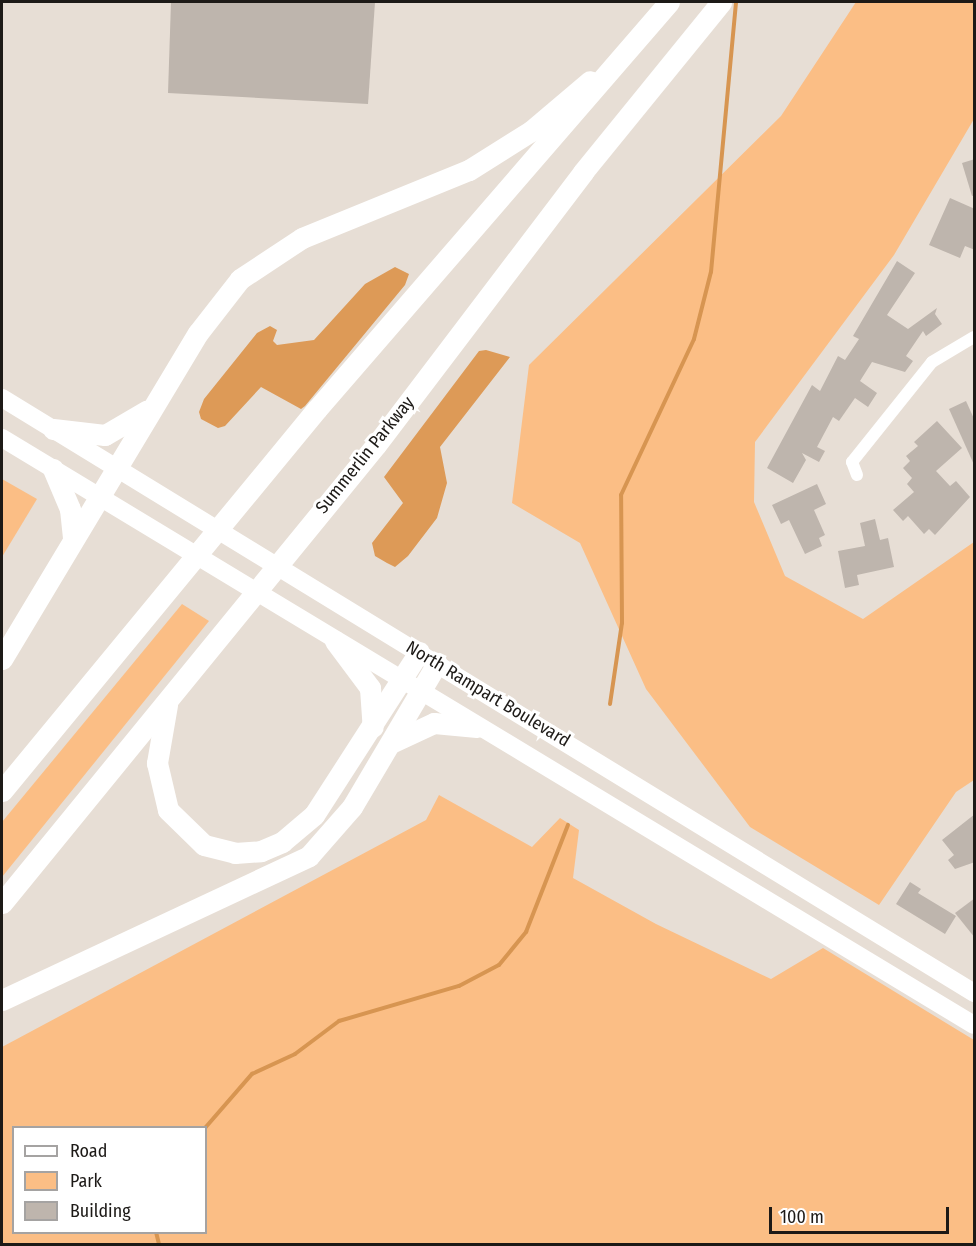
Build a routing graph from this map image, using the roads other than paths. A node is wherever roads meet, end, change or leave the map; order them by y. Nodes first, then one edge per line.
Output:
1 (669, 2) edge
2 (721, 2) edge
3 (636, 42) junction
4 (975, 337) edge
5 (2, 398) edge
6 (156, 403) junction
7 (53, 429) junction
8 (2, 438) edge
9 (117, 468) junction
10 (53, 469) junction
11 (857, 476) dead end
12 (99, 496) junction
13 (73, 537) junction
14 (335, 641) junction
15 (419, 652) junction
16 (2, 659) edge
17 (437, 663) junction
18 (401, 681) junction
19 (420, 692) junction
20 (168, 700) junction
21 (373, 727) junction
22 (477, 727) junction
23 (390, 744) junction
24 (2, 790) edge
25 (2, 903) edge
26 (975, 993) edge
27 (2, 1000) edge
28 (975, 1025) edge

1 - 3 highway
2 - 20 highway, Summerlin Parkway
3 - 6 highway
3 - 24 highway
4 - 11 street
5 - 7 main road, North Rampart Boulevard
6 - 7 highway
6 - 9 highway
7 - 9 main road, North Rampart Boulevard
8 - 10 main road, North Rampart Boulevard
9 - 12 highway
9 - 15 main road, North Rampart Boulevard
10 - 12 main road, North Rampart Boulevard
10 - 13 highway
12 - 13 highway
12 - 14 main road, North Rampart Boulevard
13 - 16 highway
14 - 18 main road, North Rampart Boulevard
14 - 21 highway
15 - 17 main road, North Rampart Boulevard
15 - 18 highway
17 - 19 highway
17 - 26 main road, North Rampart Boulevard
18 - 19 main road, North Rampart Boulevard
18 - 21 highway
19 - 22 main road, North Rampart Boulevard
19 - 23 highway
20 - 21 highway
20 - 25 highway, Summerlin Parkway
22 - 23 highway
22 - 28 main road, North Rampart Boulevard
23 - 27 highway

